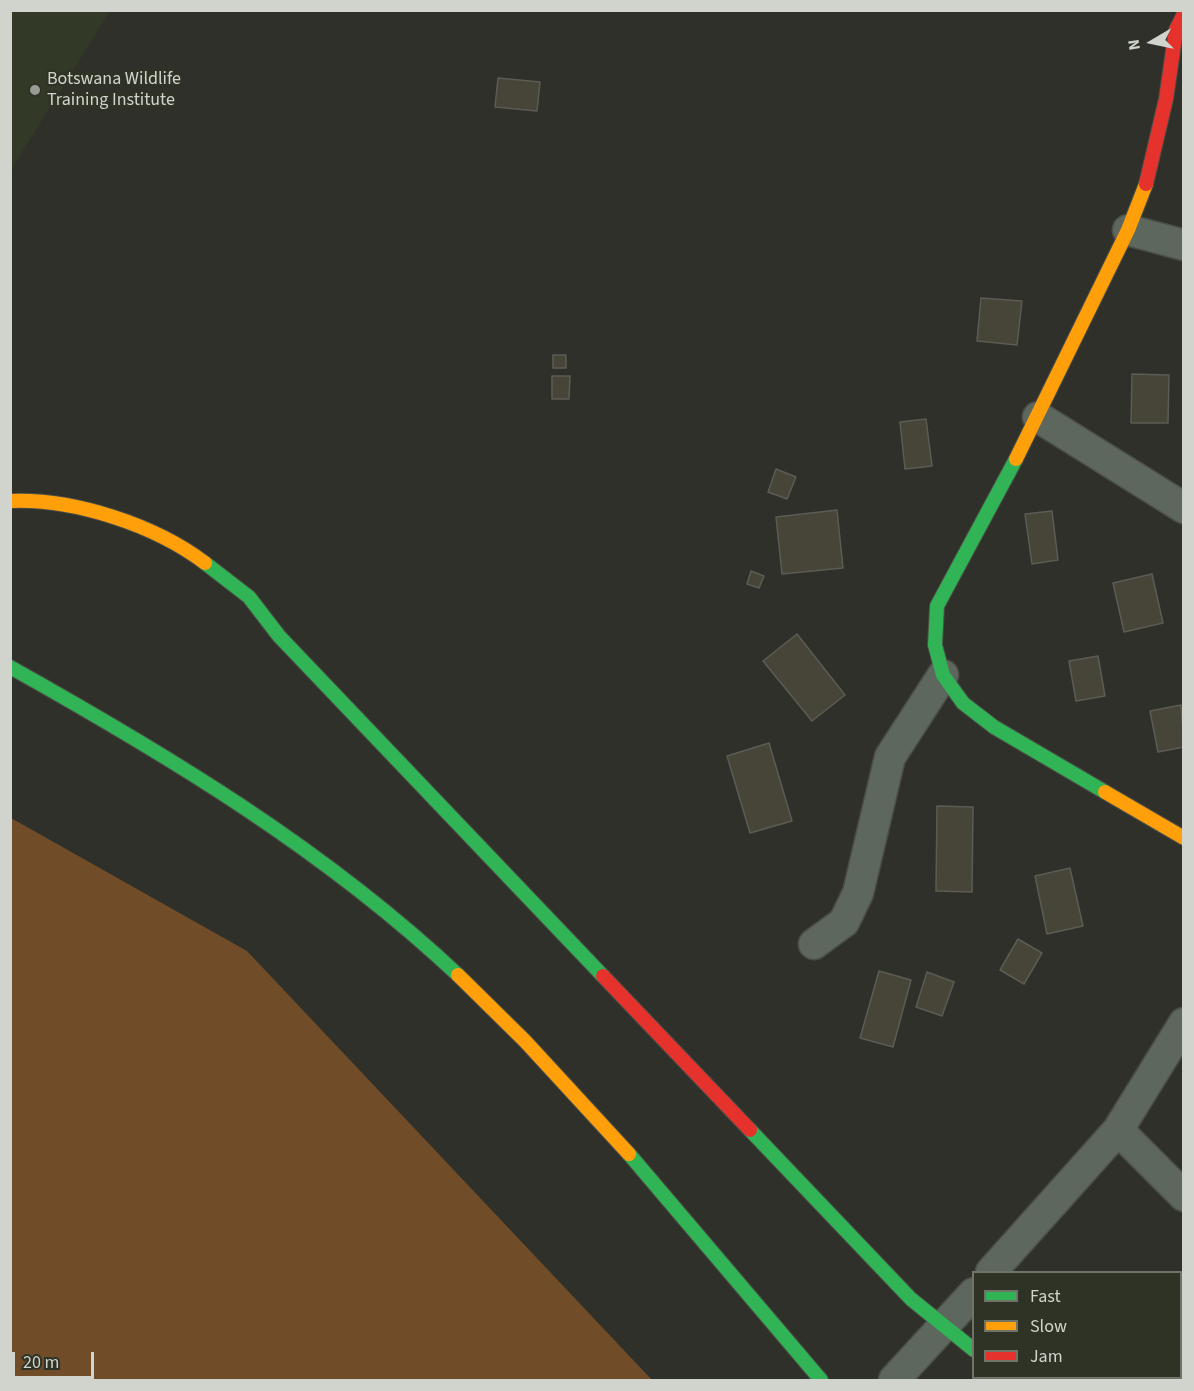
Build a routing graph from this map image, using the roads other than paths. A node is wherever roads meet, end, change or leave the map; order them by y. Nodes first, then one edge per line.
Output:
1 (1184, 14) edge
2 (1128, 230) junction
3 (1184, 245) edge
4 (1038, 417) junction
5 (10, 501) edge
6 (1184, 508) edge
7 (10, 667) edge
8 (943, 675) junction
9 (1184, 838) edge
10 (814, 944) dead end
11 (1184, 1023) edge
12 (1118, 1130) junction
13 (1184, 1196) edge
14 (993, 1271) edge
15 (972, 1295) edge
16 (943, 1328) junction
17 (972, 1349) edge
18 (821, 1380) edge
19 (894, 1380) edge

1 - 2 street
2 - 3 street
2 - 4 street
4 - 6 street
4 - 8 street
5 - 16 street
7 - 18 street
8 - 9 street
8 - 10 street
11 - 12 street
12 - 13 street
12 - 14 street
15 - 16 street
16 - 17 street
16 - 19 street

